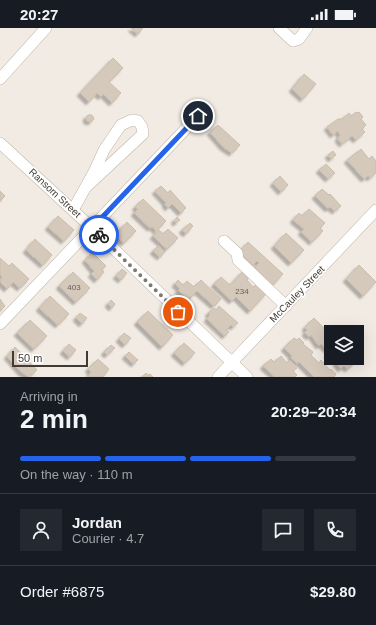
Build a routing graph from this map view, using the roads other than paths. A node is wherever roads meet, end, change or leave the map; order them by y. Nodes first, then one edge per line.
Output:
1 (46, 28) edge
2 (279, 28) edge
3 (307, 29) edge
4 (0, 79) edge
5 (198, 116) dead end
6 (0, 143) edge
7 (85, 188) junction
8 (73, 210) junction
9 (376, 210) edge
10 (92, 228) junction
11 (224, 241) dead end
12 (286, 306) junction
13 (0, 324) edge
14 (232, 363) junction
15 (218, 377) edge
16 (247, 377) edge

1 - 4 street
2 - 3 street
5 - 10 street
6 - 8 street, Ransom Street
7 - 7 street
7 - 8 street
8 - 10 street, Ransom Street
9 - 12 street, McCauley Street
10 - 13 street
10 - 14 street, Ransom Street
11 - 12 street
12 - 14 street, McCauley Street
14 - 15 street, McCauley Street
14 - 16 street, Ransom Street

